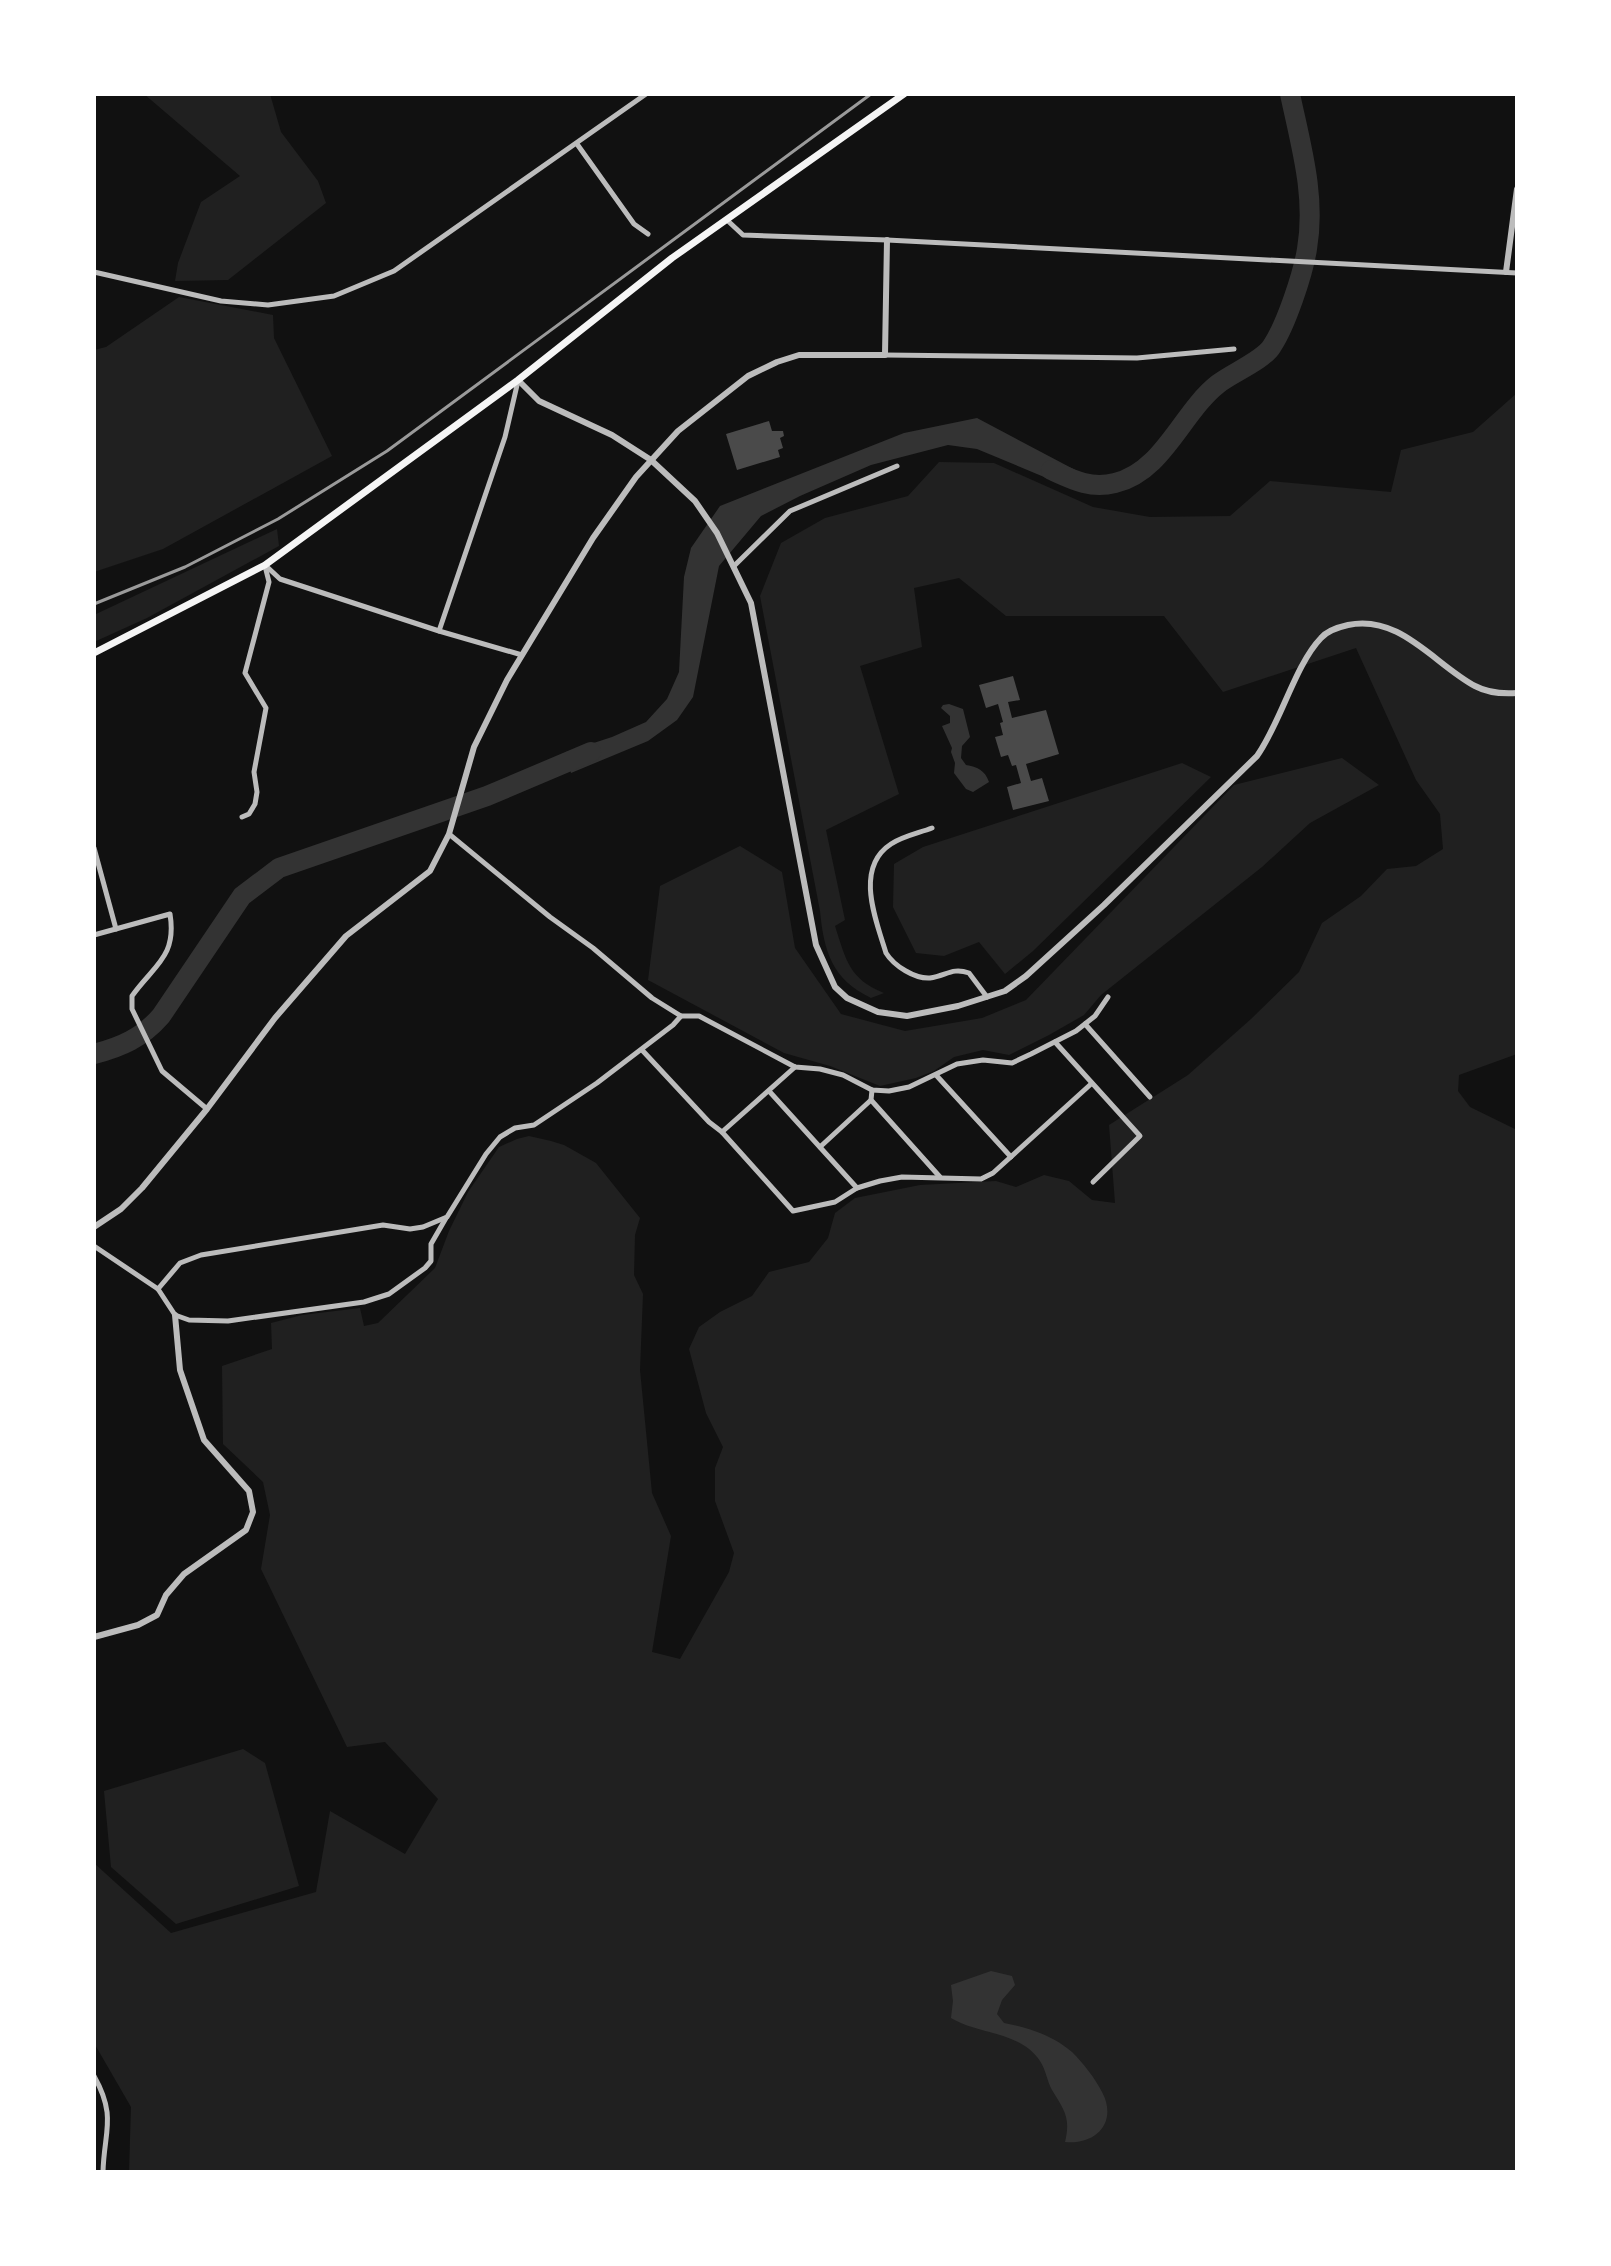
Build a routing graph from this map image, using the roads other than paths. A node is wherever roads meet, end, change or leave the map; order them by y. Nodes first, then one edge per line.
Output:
1 (646, 94) edge
2 (904, 94) edge
3 (577, 144) junction
4 (1517, 189) edge
5 (728, 221) junction
6 (648, 234) dead end
7 (887, 240) junction
8 (94, 272) edge
9 (1506, 272) junction
10 (1517, 273) edge
11 (1234, 349) dead end
12 (885, 355) junction
13 (518, 380) junction
14 (651, 460) junction
15 (897, 466) dead end
16 (265, 565) junction
17 (734, 566) junction
18 (439, 631) junction
19 (94, 653) edge
20 (522, 655) junction
21 (1517, 693) edge
22 (242, 817) dead end
23 (932, 828) dead end
24 (449, 834) junction
25 (94, 848) edge
26 (116, 929) junction
27 (94, 935) edge
28 (987, 997) junction
29 (1108, 997) dead end
30 (681, 1016) junction
31 (1085, 1024) junction
32 (1055, 1042) junction
33 (642, 1050) junction
34 (795, 1067) junction
35 (936, 1075) junction
36 (1091, 1084) junction
37 (872, 1090) junction
38 (769, 1091) junction
39 (1150, 1097) dead end
40 (871, 1100) junction
41 (207, 1109) junction
42 (722, 1132) junction
43 (820, 1147) junction
44 (1011, 1157) junction
45 (940, 1177) junction
46 (1093, 1182) dead end
47 (857, 1188) junction
48 (447, 1217) junction
49 (94, 1227) edge
50 (94, 1246) edge
51 (158, 1289) junction
52 (175, 1315) junction
53 (94, 1637) edge
54 (94, 2076) edge
55 (103, 2172) edge

1 - 3 street
2 - 5 main road
3 - 6 street
3 - 8 street
4 - 9 street
5 - 7 street
5 - 13 main road
7 - 9 street
7 - 12 street
9 - 10 street
11 - 12 street
12 - 14 street
13 - 14 street
13 - 16 main road
13 - 18 street
14 - 17 street
14 - 20 street
15 - 17 street
16 - 18 street
16 - 19 main road
16 - 22 street
17 - 28 street
18 - 20 street
20 - 24 street
21 - 28 street
23 - 28 street
24 - 30 street
24 - 41 street
25 - 26 street
26 - 27 street
26 - 41 street
29 - 31 street
30 - 33 street
30 - 34 street
31 - 32 street
31 - 39 street
32 - 35 street
32 - 36 street
33 - 42 street
33 - 48 street
34 - 37 street
34 - 38 street
35 - 37 street
35 - 44 street
36 - 44 street
36 - 46 street
37 - 40 street
38 - 42 street
38 - 43 street
40 - 43 street
40 - 45 street
41 - 49 street
42 - 47 street
43 - 47 street
44 - 45 street
45 - 47 street
48 - 51 street
48 - 52 street
50 - 51 street
51 - 52 street
52 - 53 street
54 - 55 street

